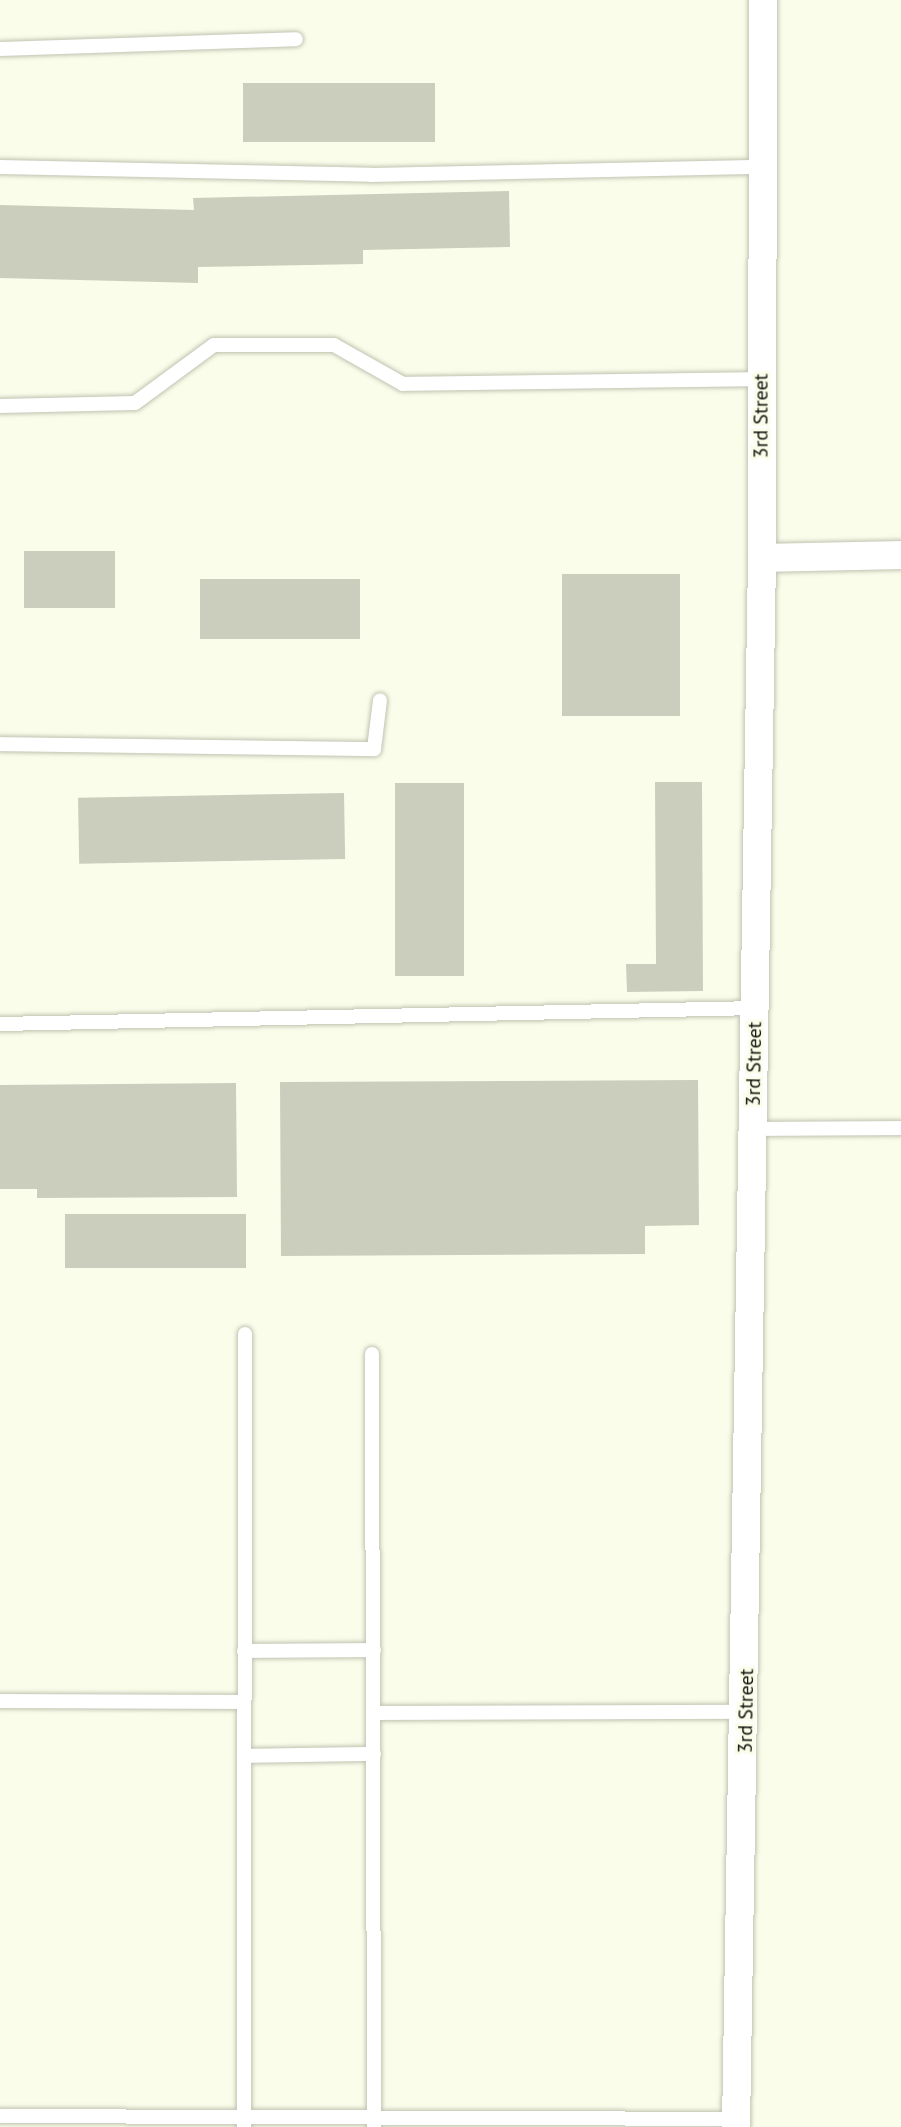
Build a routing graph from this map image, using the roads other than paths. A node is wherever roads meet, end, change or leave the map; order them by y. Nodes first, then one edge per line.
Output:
1 (763, 0) edge
2 (296, 39) dead end
3 (0, 49) edge
4 (0, 167) edge
5 (763, 167) junction
6 (761, 379) junction
7 (0, 406) edge
8 (901, 555) edge
9 (762, 558) junction
10 (380, 700) dead end
11 (0, 744) edge
12 (755, 1008) junction
13 (0, 1024) edge
14 (901, 1128) edge
15 (753, 1129) junction
16 (245, 1334) dead end
17 (372, 1354) dead end
18 (374, 1650) junction
19 (244, 1651) junction
20 (0, 1701) edge
21 (244, 1702) junction
22 (746, 1712) junction
23 (374, 1713) junction
24 (374, 1754) junction
25 (244, 1756) junction
26 (0, 2116) edge
27 (244, 2123) edge
28 (374, 2123) edge
29 (736, 2123) edge

1 - 5 street, 3rd Street
2 - 3 lane
4 - 5 lane
5 - 6 street, 3rd Street
6 - 7 lane
6 - 9 street, 3rd Street
8 - 9 street
9 - 12 street, 3rd Street
10 - 11 lane
12 - 13 lane
12 - 15 street, 3rd Street
14 - 15 lane
15 - 22 street, 3rd Street
16 - 19 lane
17 - 18 lane
18 - 19 lane
18 - 23 lane
19 - 21 lane
20 - 21 lane
21 - 25 lane
22 - 23 lane
22 - 29 street, 3rd Street
23 - 24 lane
24 - 25 lane
24 - 28 lane
25 - 27 lane
26 - 27 lane
27 - 28 lane
28 - 29 lane

